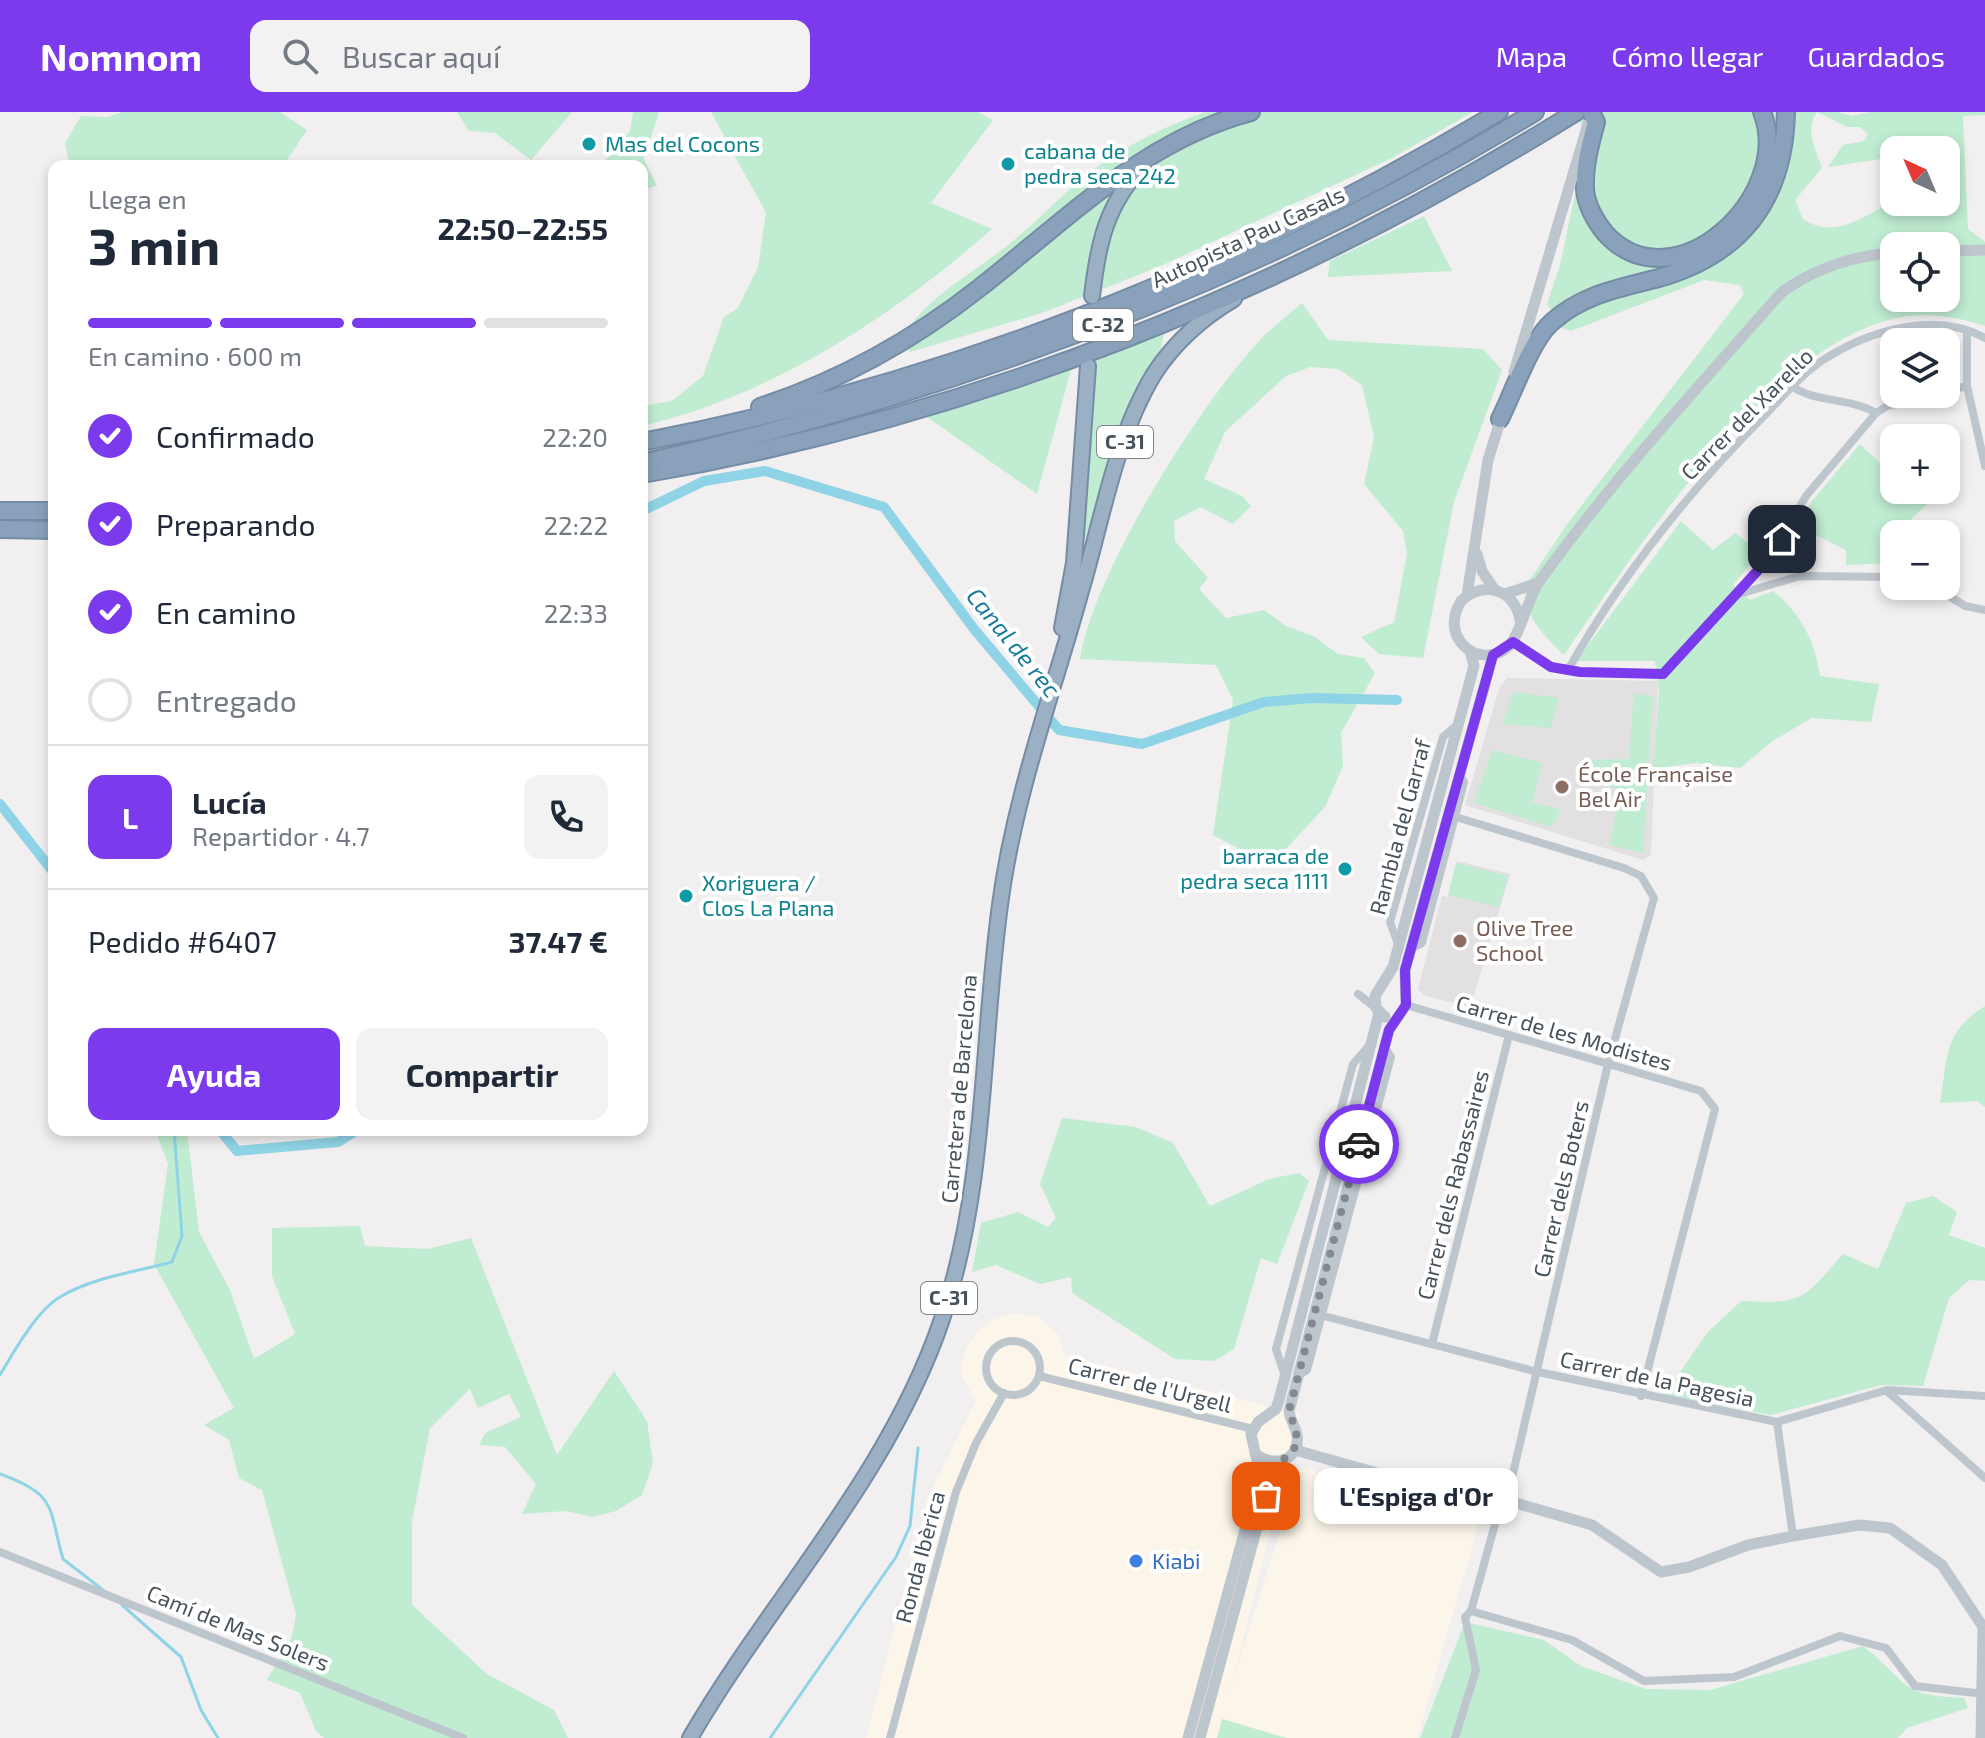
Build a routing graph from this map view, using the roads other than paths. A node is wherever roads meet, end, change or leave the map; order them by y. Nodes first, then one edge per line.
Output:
1 (1251, 112) edge
2 (1499, 112) edge
3 (1535, 112) edge
4 (1576, 112) edge
5 (1591, 112) edge
6 (1762, 112) edge
7 (1786, 112) edge
8 (1176, 141) junction
9 (1985, 250) edge
10 (1960, 251) edge
11 (1880, 254) edge
12 (1275, 274) junction
13 (1092, 296) dead end
14 (1967, 332) junction
15 (1985, 338) edge
16 (1088, 366) dead end
17 (1967, 386) junction
18 (1793, 387) junction
19 (1960, 388) edge
20 (1892, 408) edge
21 (1876, 413) junction
22 (1500, 419) junction
23 (648, 441) edge
24 (648, 441) edge
25 (648, 461) edge
26 (1985, 466) edge
27 (648, 473) edge
28 (0, 511) edge
29 (48, 511) edge
30 (0, 529) edge
31 (48, 530) edge
32 (1474, 542) junction
33 (1880, 577) edge
34 (1539, 583) junction
35 (1500, 592) junction
36 (1467, 595) junction
37 (1736, 595) junction
38 (1955, 600) edge
39 (1985, 610) edge
40 (1520, 620) junction
41 (1513, 642) junction
42 (1470, 651) junction
43 (1491, 659) junction
44 (1058, 664) junction
45 (1568, 670) junction
46 (1459, 773) junction
47 (1456, 817) junction
48 (1411, 949) junction
49 (1381, 989) junction
50 (1403, 1004) junction
51 (1377, 1011) junction
52 (1509, 1035) junction
53 (1379, 1045) junction
54 (1608, 1064) junction
55 (1324, 1316) junction
56 (1432, 1344) junction
57 (1538, 1372) junction
58 (1039, 1376) junction
59 (1292, 1376) junction
60 (1887, 1390) junction
61 (1004, 1393) junction
62 (1641, 1396) junction
63 (1985, 1396) edge
64 (1265, 1417) junction
65 (1290, 1422) junction
66 (1777, 1422) junction
67 (1253, 1429) junction
68 (1295, 1450) junction
69 (1255, 1453) junction
70 (1279, 1462) junction
71 (1985, 1478) edge
72 (1502, 1499) junction
73 (1793, 1536) junction
74 (0, 1552) edge
75 (1471, 1611) junction
76 (1982, 1694) edge
77 (463, 1738) edge
78 (690, 1738) edge
79 (890, 1738) edge
80 (1188, 1738) edge
81 (1200, 1738) edge
82 (1455, 1738) edge
83 (1981, 1738) edge

1 - 8 highway
2 - 24 highway, Autopista Pau Casals / C-32
3 - 25 highway, Autopista Pau Casals / C-32
4 - 12 highway
5 - 6 highway
5 - 22 street
7 - 22 highway
8 - 13 highway
8 - 23 highway
9 - 10 street
11 - 34 street
12 - 27 highway
12 - 44 highway, C-31
14 - 15 street, Carrer del Xarel·lo
14 - 17 street
14 - 18 street, Carrer del Xarel·lo
16 - 44 highway, C-31
17 - 19 street
17 - 26 street
18 - 21 street
18 - 45 street, Carrer del Xarel·lo
20 - 21 street
21 - 37 street
22 - 32 street
28 - 29 highway
30 - 31 highway
32 - 35 street
32 - 36 street
33 - 37 street
34 - 35 street
34 - 40 street
35 - 36 street
35 - 40 street
36 - 42 street
37 - 45 street
38 - 39 street
40 - 41 street
41 - 43 street
41 - 45 street
42 - 43 street
42 - 49 street, Rambla del Garraf
43 - 46 street, Rambla del Garraf
44 - 78 highway, Carretera de Barcelona / C-31
46 - 47 street, Rambla del Garraf
46 - 48 street, Rambla del Garraf
47 - 48 street, Rambla del Garraf
47 - 54 street, Carrer dels Boters
48 - 50 street, Rambla del Garraf
49 - 50 street
49 - 51 street
50 - 51 street
50 - 52 street, Carrer de les Modistes
50 - 53 street, Rambla del Garraf
51 - 53 street, Rambla del Garraf
52 - 54 street, Carrer de les Modistes
52 - 56 street, Carrer dels Rabassaires
53 - 55 street, Rambla del Garraf
53 - 59 street, Rambla del Garraf
53 - 59 street, Rambla del Garraf
54 - 57 street, Carrer dels Boters
54 - 62 street, Carrer de les Modistes
55 - 56 street, Carrer de la Pagesia
55 - 59 street, Rambla del Garraf
56 - 57 street, Carrer de la Pagesia
57 - 62 street, Carrer de la Pagesia
57 - 72 street, Carrer dels Boters
58 - 61 street
58 - 61 street
58 - 67 street, Carrer de l'Urgell
59 - 64 street, Rambla del Garraf
59 - 65 street, Rambla del Garraf
60 - 63 street, Carrer de la Pagesia
60 - 66 street, Carrer de la Pagesia
60 - 71 street
61 - 79 street, Ronda Ibèrica
62 - 66 street, Carrer de la Pagesia
64 - 65 street
64 - 67 street, Rambla del Garraf
65 - 68 street, Rambla del Garraf
66 - 73 street
67 - 69 street
68 - 70 street
68 - 72 street
69 - 70 street
69 - 80 street
70 - 81 street
72 - 73 street
72 - 75 street, Carrer dels Boters
73 - 76 street
74 - 77 street, Camí de Mas Solers
75 - 76 street
75 - 82 street, Carrer dels Boters
76 - 83 street

